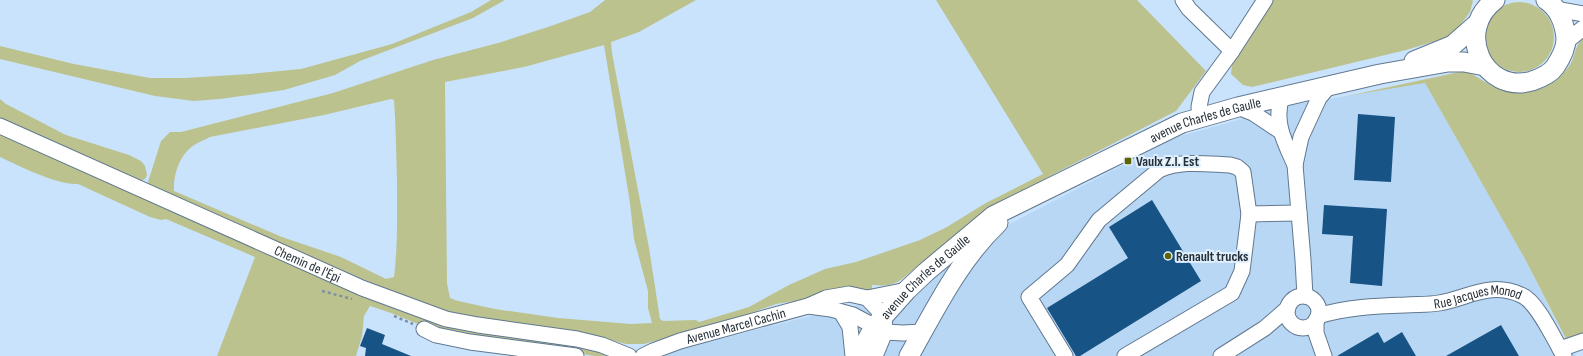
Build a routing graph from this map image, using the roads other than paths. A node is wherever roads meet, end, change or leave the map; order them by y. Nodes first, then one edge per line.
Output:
1 (1265, 0) edge
2 (1184, 1) edge
3 (1551, 4) edge
4 (1485, 8) edge
5 (1583, 14) edge
6 (1583, 28) edge
7 (1566, 42) junction
8 (1232, 52) junction
9 (1485, 66) junction
10 (1380, 74) junction
11 (1329, 86) junction
12 (1282, 97) junction
13 (1238, 107) junction
14 (1200, 117) junction
15 (0, 126) edge
16 (1280, 131) junction
17 (1295, 165) junction
18 (1020, 203) junction
19 (1299, 213) junction
20 (1249, 214) junction
21 (907, 290) junction
22 (867, 298) junction
23 (808, 306) junction
24 (1303, 311) junction
25 (841, 312) junction
26 (881, 325) junction
27 (424, 329) dead end
28 (923, 332) junction
29 (1583, 341) edge
30 (1562, 353) edge
31 (576, 356) edge
32 (629, 356) edge
33 (643, 356) edge
34 (853, 356) edge
35 (858, 356) edge
36 (875, 356) edge
37 (909, 356) edge
38 (1065, 356) edge
39 (1125, 356) edge
40 (1221, 356) edge
41 (1323, 356) edge

1 - 8 street
2 - 8 street
3 - 5 street
3 - 7 main road
4 - 9 main road
4 - 10 main road, avenue Charles de Gaulle
6 - 7 street
7 - 9 main road
8 - 14 street
9 - 10 main road, avenue Charles de Gaulle
10 - 11 main road, avenue Charles de Gaulle
11 - 12 main road, avenue Charles de Gaulle
11 - 17 street
12 - 13 main road, avenue Charles de Gaulle
12 - 16 street
13 - 14 main road, avenue Charles de Gaulle
13 - 16 street
14 - 18 main road, avenue Charles de Gaulle
15 - 32 street, Chemin de l'Épi
16 - 17 street
17 - 19 street
18 - 21 main road, avenue Charles de Gaulle
18 - 28 main road, avenue Charles de Gaulle
19 - 20 street
19 - 24 street
20 - 38 street
20 - 39 street
21 - 22 street, Avenue Marcel Cachin
21 - 26 main road, avenue Charles de Gaulle
22 - 23 street, Avenue Marcel Cachin
22 - 26 street
23 - 25 street, Avenue Marcel Cachin
23 - 33 street, Avenue Marcel Cachin
24 - 30 street, Rue Jacques Monod
24 - 40 street, Rue Jacques Monod
24 - 41 street
25 - 26 street, Avenue Marcel Cachin
25 - 34 street
26 - 28 street, Avenue Marcel Cachin
26 - 35 main road, avenue Charles de Gaulle
26 - 36 street, avenue Charles de Gaulle
27 - 31 street
28 - 37 main road
29 - 30 street

